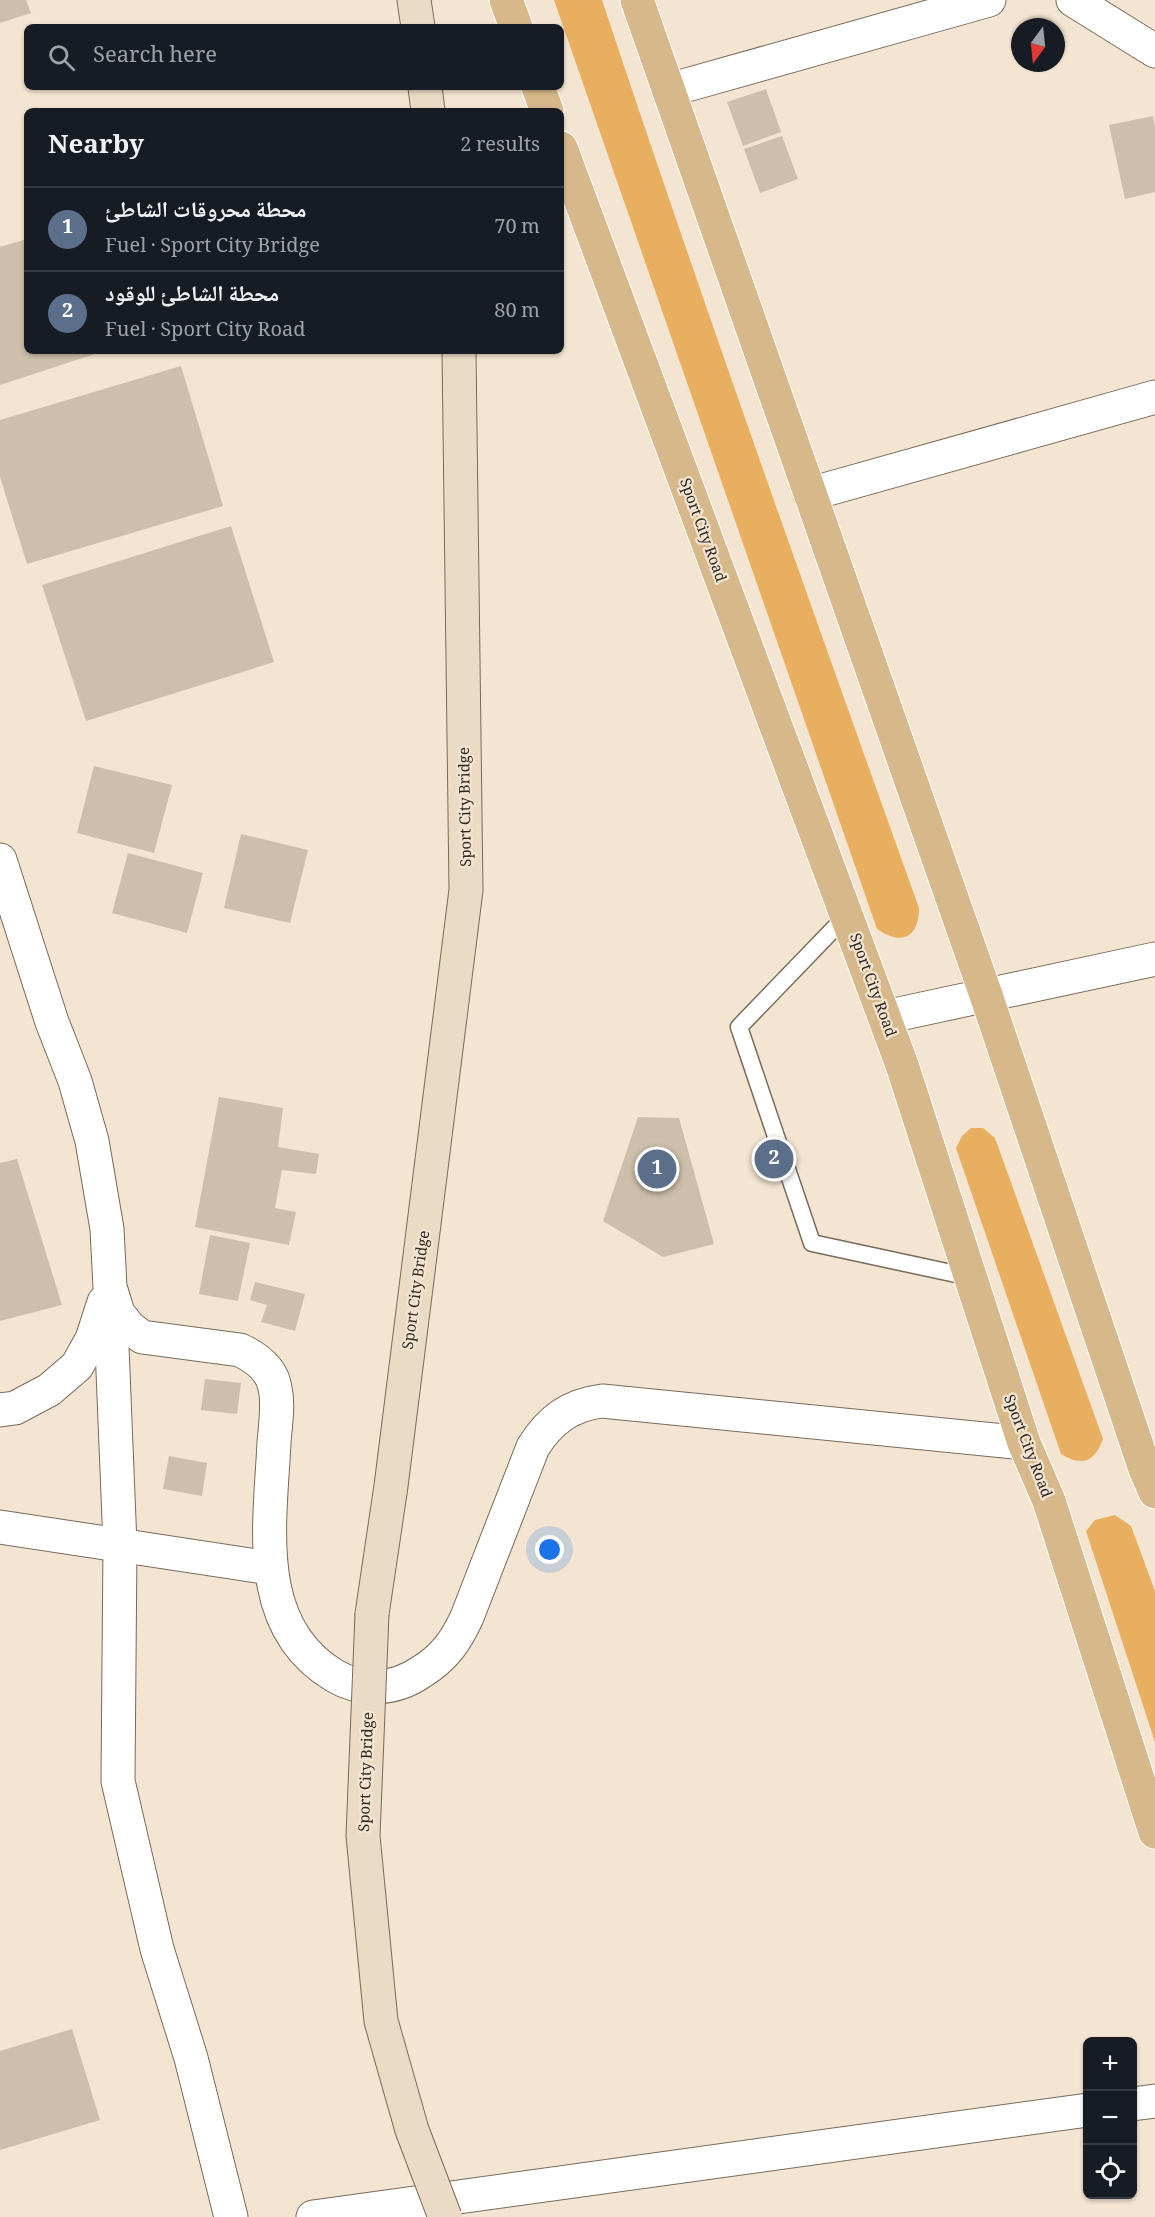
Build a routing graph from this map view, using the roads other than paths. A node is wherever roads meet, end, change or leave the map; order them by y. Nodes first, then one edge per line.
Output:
1 (414, 0) edge
2 (506, 0) edge
3 (637, 0) edge
4 (989, 0) edge
5 (1073, 0) edge
6 (418, 24) edge
7 (515, 24) edge
8 (1155, 51) edge
9 (425, 90) edge
10 (539, 90) edge
11 (669, 90) junction
12 (428, 108) edge
13 (546, 108) edge
14 (564, 156) edge
15 (459, 354) edge
16 (1155, 397) edge
17 (810, 494) junction
18 (0, 860) edge
19 (847, 915) junction
20 (1155, 959) edge
21 (986, 995) junction
22 (885, 1017) junction
23 (970, 1277) junction
24 (110, 1287) junction
25 (0, 1410) edge
26 (1023, 1443) junction
27 (1152, 1477) edge
28 (0, 1527) edge
29 (120, 1545) junction
30 (270, 1568) junction
31 (1155, 1832) edge
32 (1155, 2101) edge
33 (1137, 2103) edge
34 (1083, 2111) edge
35 (361, 2214) edge
36 (231, 2217) edge
37 (313, 2217) edge
38 (445, 2217) edge

1 - 6 main road
2 - 7 main road
3 - 11 main road
4 - 11 street
5 - 8 street
9 - 12 main road
10 - 13 main road
11 - 17 main road
14 - 19 main road, Sport City Road
15 - 38 main road, Sport City Bridge, bridge
16 - 17 street
17 - 21 main road
18 - 24 street
19 - 22 main road, Sport City Road
19 - 23 lane
20 - 21 street
21 - 22 street
21 - 27 main road
22 - 23 main road, Sport City Road
23 - 26 main road, Sport City Road
24 - 25 street
24 - 29 street
24 - 30 street
26 - 30 street
26 - 31 main road, Sport City Road
28 - 29 street
29 - 30 street
29 - 36 street
32 - 33 street
34 - 35 street
35 - 37 street

